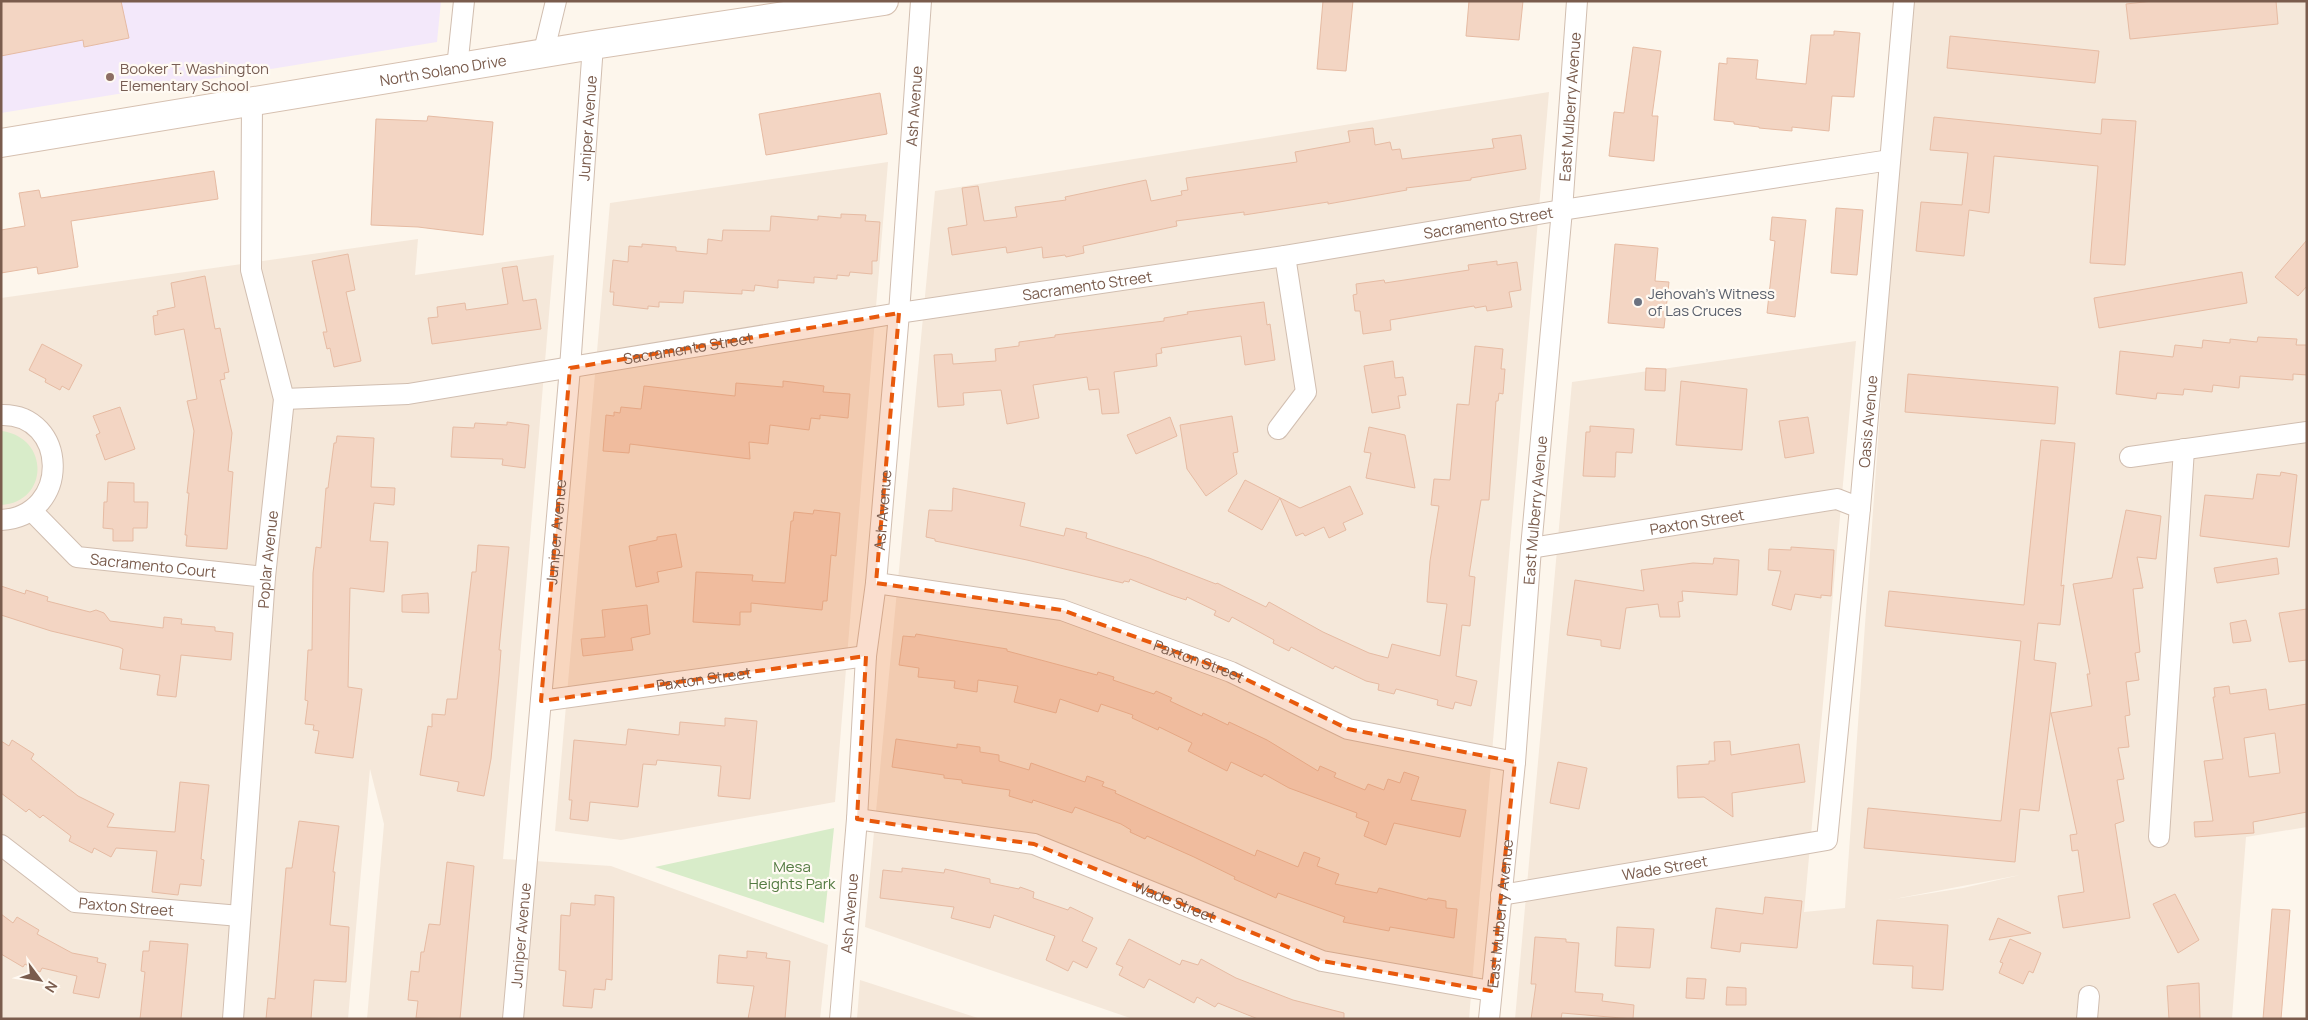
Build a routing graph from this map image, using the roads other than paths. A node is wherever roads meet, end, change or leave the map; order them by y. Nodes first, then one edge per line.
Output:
1 (464, 1) edge
2 (556, 1) edge
3 (884, 1) edge
4 (920, 1) edge
5 (1577, 1) edge
6 (1904, 1) edge
7 (593, 46) junction
8 (543, 55) junction
9 (457, 68) junction
10 (252, 102) junction
11 (1, 143) edge
12 (1890, 160) junction
13 (1562, 210) junction
14 (1285, 256) junction
15 (899, 313) junction
16 (570, 368) junction
17 (284, 399) junction
18 (1, 415) edge
19 (1278, 429) dead end
20 (2307, 432) edge
21 (2184, 449) junction
22 (2130, 456) dead end
23 (1860, 508) junction
24 (32, 511) junction
25 (1, 520) edge
26 (1531, 548) junction
27 (265, 578) junction
28 (876, 583) junction
29 (866, 656) junction
30 (541, 701) junction
31 (1515, 762) junction
32 (857, 819) junction
33 (2159, 838) dead end
34 (1828, 840) joint
35 (1, 845) edge
36 (1501, 895) junction
37 (240, 916) junction
38 (1491, 991) junction
39 (2089, 996) dead end
40 (233, 1019) edge
41 (513, 1019) edge
42 (840, 1019) edge
43 (1489, 1019) edge
44 (2087, 1019) edge

1 - 9 street
2 - 8 street
3 - 7 main road, North Solano Drive
4 - 15 street, Ash Avenue
5 - 13 street, East Mulberry Avenue
6 - 12 street, Oasis Avenue
7 - 8 main road, North Solano Drive
7 - 16 street, Juniper Avenue
8 - 9 main road, North Solano Drive
9 - 10 main road, North Solano Drive
10 - 11 main road, North Solano Drive
10 - 17 street, Poplar Avenue
12 - 13 street, Sacramento Street
12 - 23 street, Oasis Avenue
13 - 14 street, Sacramento Street
13 - 26 street, East Mulberry Avenue
14 - 15 street, Sacramento Street
14 - 19 street
15 - 16 street, Sacramento Street
15 - 28 street, Ash Avenue
16 - 17 street, Sacramento Street
16 - 30 street, Juniper Avenue
17 - 27 street, Poplar Avenue
18 - 24 street
20 - 21 street
21 - 22 street
21 - 33 street
23 - 26 street, Paxton Street
23 - 34 street, Oasis Avenue
24 - 25 street
24 - 27 street, Sacramento Court
26 - 31 street, East Mulberry Avenue
27 - 37 street, Poplar Avenue
28 - 29 street, Ash Avenue
28 - 31 street, Paxton Street
29 - 30 street, Paxton Street
29 - 32 street, Ash Avenue
30 - 41 street, Juniper Avenue
31 - 36 street, East Mulberry Avenue
32 - 38 street, Wade Street
32 - 42 street, Ash Avenue
34 - 36 street, Wade Street
35 - 37 street, Paxton Street
36 - 38 street, East Mulberry Avenue
37 - 40 street, Poplar Avenue
38 - 43 street, East Mulberry Avenue
39 - 44 street

